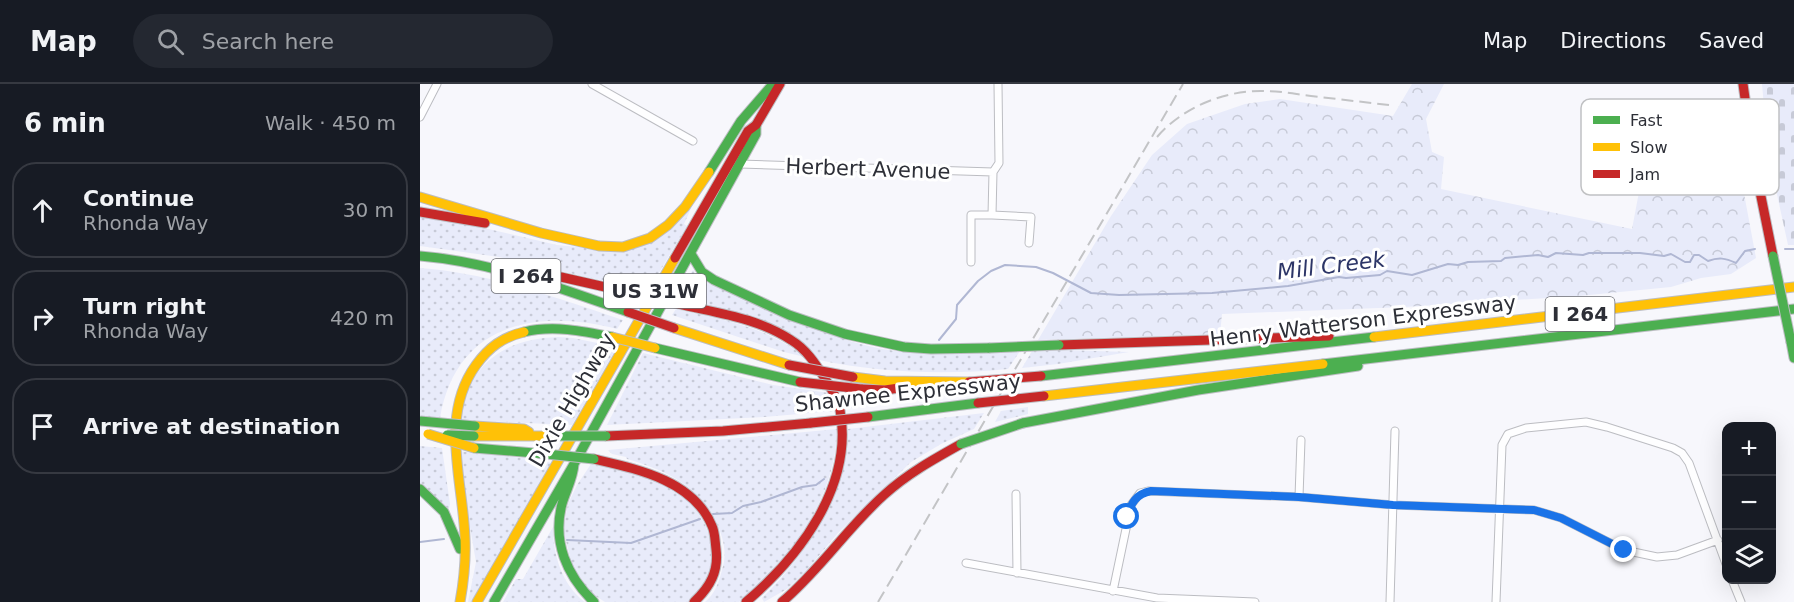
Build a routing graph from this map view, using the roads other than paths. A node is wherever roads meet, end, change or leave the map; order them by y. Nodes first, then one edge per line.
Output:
1 (437, 84) edge
2 (592, 84) edge
3 (773, 84) edge
4 (780, 84) edge
5 (998, 84) edge
6 (1743, 84) edge
7 (601, 86) edge
8 (1745, 99) edge
9 (420, 117) edge
10 (756, 125) junction
11 (693, 141) dead end
12 (740, 164) junction
13 (995, 171) junction
14 (1761, 195) edge
15 (420, 197) edge
16 (420, 212) edge
17 (992, 215) junction
18 (528, 230) junction
19 (1029, 243) dead end
20 (691, 254) junction
21 (420, 256) edge
22 (970, 261) dead end
23 (531, 277) junction
24 (1794, 287) edge
25 (1794, 309) edge
26 (1366, 338) junction
27 (1397, 356) junction
28 (1794, 358) edge
29 (936, 383) junction
30 (420, 421) edge
31 (1395, 431) dead end
32 (424, 434) edge
33 (538, 436) junction
34 (1301, 440) dead end
35 (574, 464) junction
36 (420, 489) edge
37 (1016, 494) dead end
38 (1299, 497) junction
39 (1393, 505) junction
40 (1499, 508) junction
41 (1718, 540) junction
42 (1722, 552) edge
43 (464, 557) junction
44 (966, 563) dead end
45 (1017, 573) junction
46 (1734, 584) edge
47 (1113, 591) junction
48 (460, 602) edge
49 (477, 602) edge
50 (494, 602) edge
51 (594, 602) edge
52 (694, 602) edge
53 (746, 602) edge
54 (782, 602) edge
55 (1255, 602) edge
56 (1390, 602) edge
57 (1496, 602) edge
58 (1741, 602) edge

1 - 9 street
2 - 7 street
3 - 18 main road
4 - 10 main road, Dixie Highway / US 31W
5 - 13 street
6 - 8 main road, bridge
7 - 11 street
10 - 12 main road, Dixie Highway / US 31W
10 - 49 main road, Dixie Highway / US 31W
12 - 13 street, Herbert Avenue
12 - 20 main road, Dixie Highway / US 31W
13 - 17 street
14 - 28 main road, bridge
15 - 18 main road
16 - 18 main road
17 - 19 street
17 - 22 street
20 - 26 main road, bridge
20 - 35 main road, Dixie Highway / US 31W
21 - 23 main road, Shawnee Expressway / I 264
23 - 29 main road, Shawnee Expressway / I 264, bridge
23 - 53 main road, bridge
24 - 26 main road, Henry Watterson Expressway / I 264
25 - 27 main road, Henry Watterson Expressway / I 264
26 - 29 main road, Henry Watterson Expressway / I 264, bridge
27 - 33 main road, Shawnee Expressway / I 264, bridge
27 - 54 main road, bridge
29 - 43 main road, bridge
30 - 33 main road, bridge
31 - 39 street
32 - 33 main road, Shawnee Expressway / I 264, bridge
32 - 52 main road, bridge
34 - 38 street
35 - 50 main road, Dixie Highway / US 31W
35 - 51 main road
36 - 43 main road
37 - 45 street
38 - 39 street
38 - 47 street
39 - 40 street
39 - 56 street
40 - 41 street
40 - 41 street
40 - 57 street
41 - 42 street
43 - 48 main road
44 - 45 street
45 - 47 street
46 - 58 street
47 - 55 street

